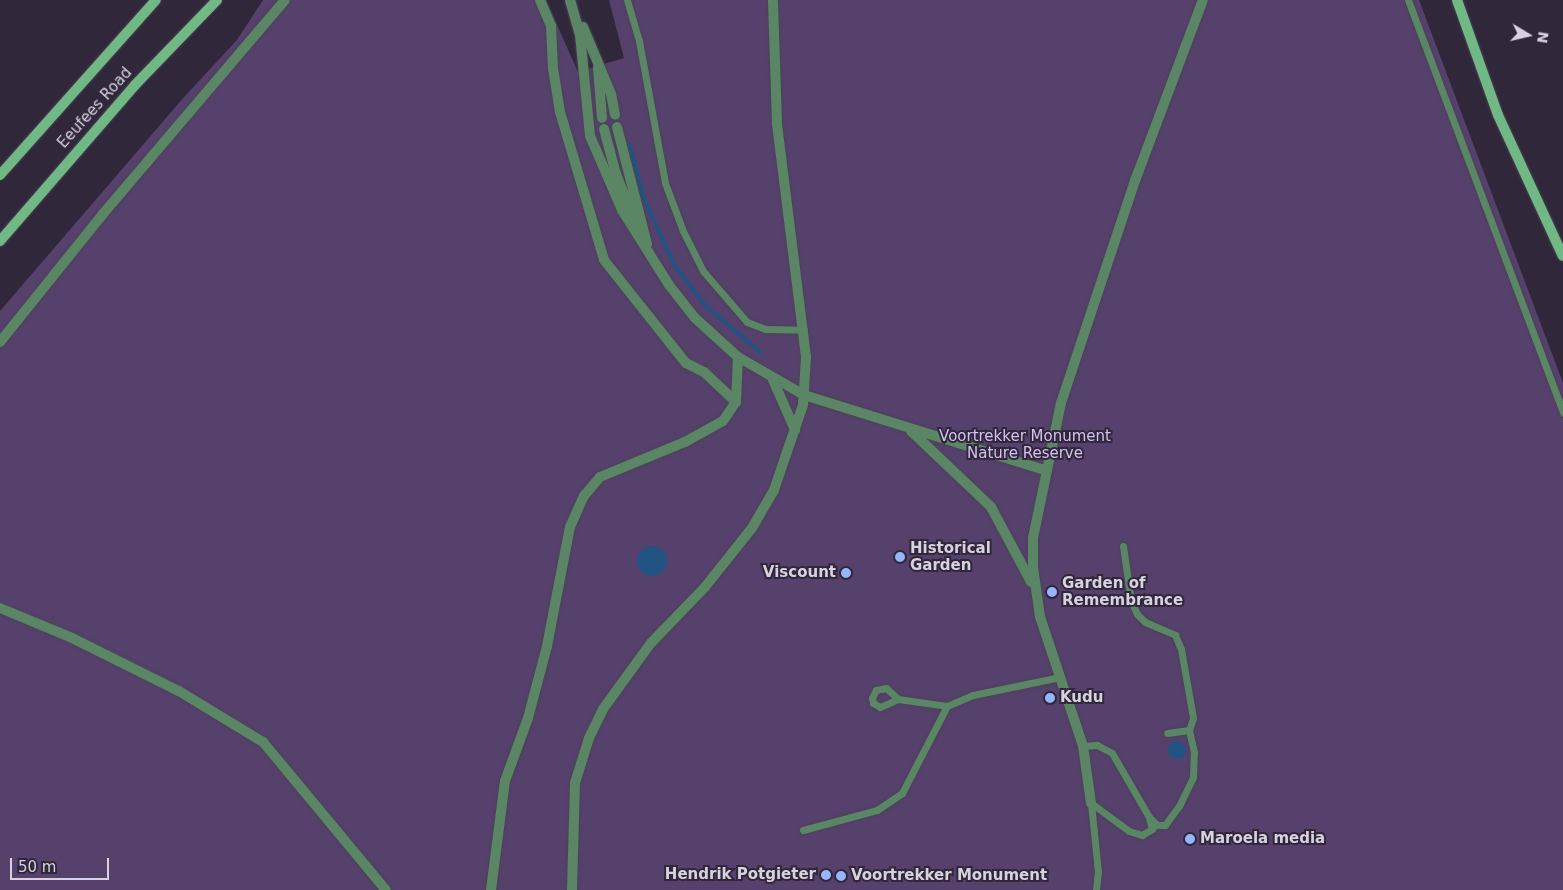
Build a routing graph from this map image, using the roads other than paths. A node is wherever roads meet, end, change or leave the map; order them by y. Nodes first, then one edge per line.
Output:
1 (156, 0) edge
2 (217, 0) edge
3 (285, 0) edge
4 (540, 0) edge
5 (571, 0) edge
6 (627, 0) edge
7 (773, 0) edge
8 (1203, 0) edge
9 (1408, 0) edge
10 (1457, 0) edge
11 (598, 67) junction
12 (615, 115) dead end
13 (602, 118) dead end
14 (617, 127) dead end
15 (604, 129) dead end
16 (0, 175) edge
17 (0, 241) edge
18 (1563, 256) edge
19 (652, 259) junction
20 (804, 330) junction
21 (0, 342) edge
22 (738, 357) junction
23 (772, 379) junction
24 (804, 395) junction
25 (736, 402) junction
26 (1563, 413) edge
27 (897, 424) junction
28 (795, 432) junction
29 (1045, 470) junction
30 (1123, 546) dead end
31 (1036, 597) junction
32 (0, 608) edge
33 (1060, 677) junction
34 (898, 699) dead end
35 (947, 706) junction
36 (1189, 730) junction
37 (1167, 734) dead end
38 (1083, 746) junction
39 (1091, 803) junction
40 (1149, 817) junction
41 (803, 830) dead end
42 (386, 890) edge
43 (491, 890) edge
44 (572, 890) edge
45 (1096, 890) edge

1 - 16 main road, Eeufees Road
2 - 17 main road, Eeufees Road
3 - 21 street
4 - 25 street
5 - 11 street
5 - 19 street
6 - 20 lane
7 - 20 street
8 - 29 street
9 - 26 lane
10 - 18 main road
11 - 12 street
11 - 13 street
14 - 19 street
15 - 19 street
19 - 22 street
20 - 24 street
22 - 23 street
22 - 25 street
23 - 24 street
23 - 28 street
24 - 27 street
24 - 28 street
25 - 43 street
27 - 29 street
27 - 31 street
28 - 44 street
29 - 31 street
30 - 36 lane
31 - 33 street
32 - 42 street
33 - 35 lane
33 - 38 street
34 - 35 lane
35 - 41 lane
36 - 37 lane
36 - 40 lane
38 - 39 street
38 - 40 lane
39 - 40 lane
39 - 45 lane

